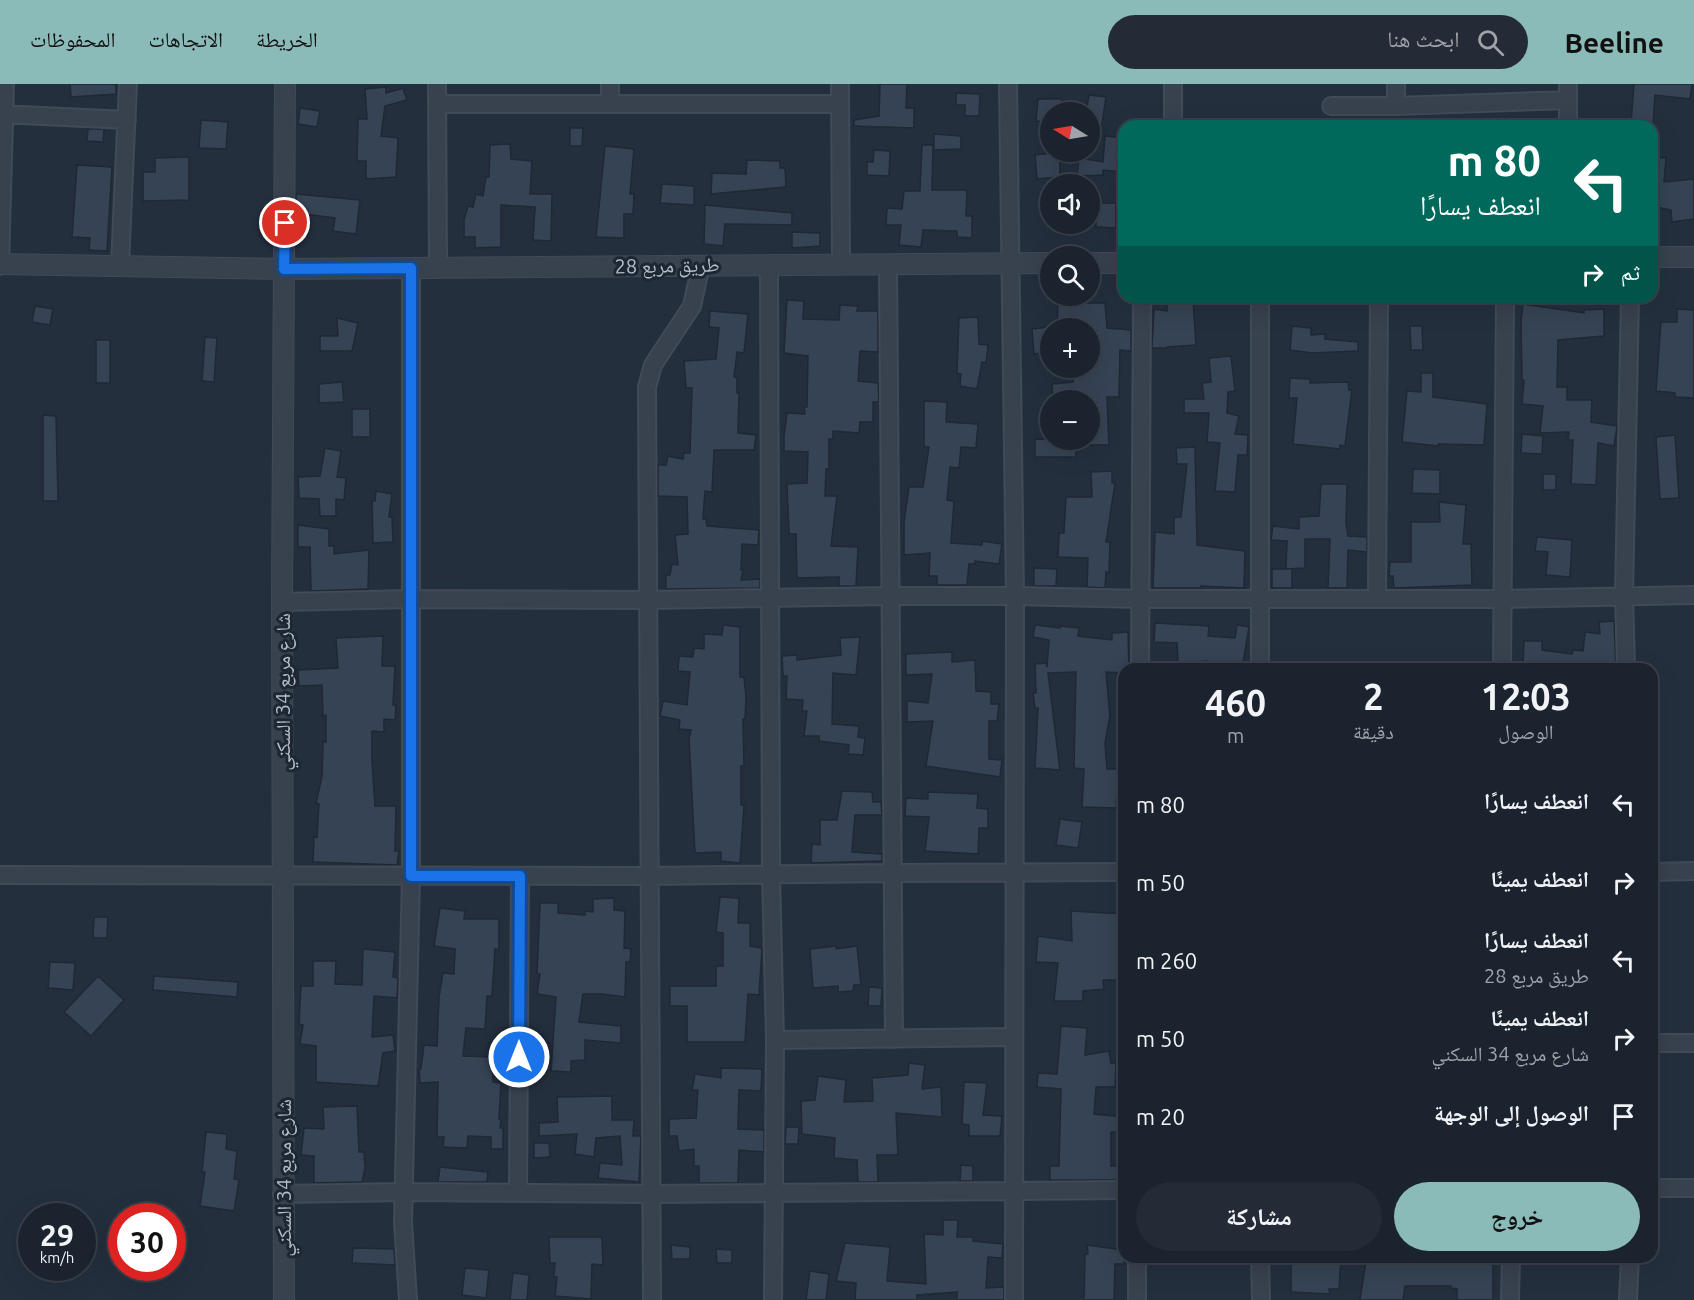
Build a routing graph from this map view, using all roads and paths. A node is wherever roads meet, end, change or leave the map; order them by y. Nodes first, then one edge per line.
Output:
1 (5, 84) edge
2 (128, 84) edge
3 (285, 84) edge
4 (437, 84) edge
5 (610, 84) edge
6 (840, 84) edge
7 (1008, 84) edge
8 (1173, 84) edge
9 (1396, 84) edge
10 (1568, 92) edge
11 (610, 103) junction
12 (438, 104) junction
13 (840, 104) junction
14 (1331, 106) dead end
15 (1396, 106) junction
16 (2, 114) edge
17 (127, 120) junction
18 (1173, 120) edge
19 (1568, 120) edge
20 (1658, 257) edge
21 (1694, 257) edge
22 (1010, 263) junction
23 (1040, 263) edge
24 (1100, 263) edge
25 (1118, 263) edge
26 (769, 264) junction
27 (841, 264) junction
28 (888, 264) junction
29 (0, 265) edge
30 (120, 265) junction
31 (701, 265) junction
32 (438, 267) junction
33 (411, 268) junction
34 (284, 269) junction
35 (1142, 303) edge
36 (1260, 303) edge
37 (1379, 303) edge
38 (1505, 303) edge
39 (1630, 303) edge
40 (1694, 594) edge
41 (1624, 595) junction
42 (891, 596) junction
43 (1015, 596) junction
44 (771, 597) junction
45 (1260, 598) junction
46 (1377, 598) junction
47 (411, 599) junction
48 (1141, 599) junction
49 (1502, 599) junction
50 (648, 600) junction
51 (282, 602) junction
52 (1140, 663) edge
53 (1260, 663) edge
54 (1502, 663) edge
55 (1626, 663) edge
56 (1694, 871) edge
57 (1118, 872) edge
58 (891, 873) junction
59 (1016, 873) junction
60 (1658, 873) edge
61 (0, 874) edge
62 (771, 874) junction
63 (411, 876) junction
64 (520, 876) junction
65 (649, 876) junction
66 (282, 877) junction
67 (1013, 1037) junction
68 (894, 1038) junction
69 (775, 1040) junction
70 (1658, 1043) edge
71 (1694, 1043) edge
72 (1658, 1188) edge
73 (1694, 1188) edge
74 (1015, 1190) junction
75 (1118, 1190) edge
76 (405, 1192) junction
77 (774, 1192) junction
78 (518, 1193) junction
79 (282, 1194) junction
80 (651, 1194) junction
81 (1137, 1263) edge
82 (1260, 1263) edge
83 (1511, 1263) edge
84 (1630, 1263) edge
85 (284, 1300) edge
86 (408, 1300) edge
87 (652, 1300) edge
88 (773, 1300) edge
89 (1014, 1300) edge
90 (1137, 1300) edge
91 (1261, 1300) edge
92 (1510, 1300) edge
93 (1628, 1300) edge

1 - 16 street
2 - 17 street
3 - 34 street, شارع مربع 34 السكني
4 - 12 street
5 - 11 street
6 - 13 street
7 - 22 street
8 - 18 street
9 - 15 street
10 - 15 street
10 - 19 street
11 - 12 street
11 - 13 street
12 - 32 street
13 - 27 street
14 - 15 street
16 - 17 street
16 - 29 street
17 - 30 street
20 - 21 street
22 - 23 street, طريق مربع 28
22 - 28 street, طريق مربع 28
22 - 43 street
24 - 25 street
26 - 27 street, طريق مربع 28
26 - 31 street, طريق مربع 28
26 - 44 street
27 - 28 street, طريق مربع 28
28 - 42 street
29 - 30 street, طريق مربع 28
30 - 34 street, طريق مربع 28
31 - 32 street, طريق مربع 28
31 - 50 street
32 - 33 street, طريق مربع 28
33 - 34 street, طريق مربع 28
33 - 47 street
34 - 51 street, شارع مربع 34 السكني
35 - 48 street
36 - 45 street
37 - 46 street
38 - 49 street
39 - 41 street
40 - 41 street
41 - 49 street
41 - 55 street
42 - 43 street
42 - 44 street
42 - 58 street
43 - 48 street
43 - 59 street
44 - 50 street
44 - 62 street
45 - 46 street
45 - 48 street
45 - 53 street
46 - 49 street
47 - 50 street
47 - 51 street
47 - 63 street
48 - 52 street
49 - 54 street
50 - 65 street
51 - 66 street, شارع مربع 34 السكني
56 - 60 street
57 - 59 street
58 - 59 street
58 - 62 street
58 - 68 street
59 - 67 street
61 - 66 street
62 - 65 street
62 - 69 street
63 - 64 street
63 - 66 street
63 - 76 street
64 - 65 street
64 - 78 street
65 - 80 street
66 - 79 street, شارع مربع 34 السكني
67 - 68 street
67 - 74 street
68 - 69 street
69 - 77 street
70 - 71 street
72 - 73 street
74 - 75 street
74 - 77 street
74 - 89 street
76 - 78 street
76 - 79 street
76 - 86 street
77 - 80 street
77 - 88 street
78 - 80 street
79 - 85 street, شارع مربع 34 السكني
80 - 87 street
81 - 90 street
82 - 91 street
83 - 92 street
84 - 93 street

